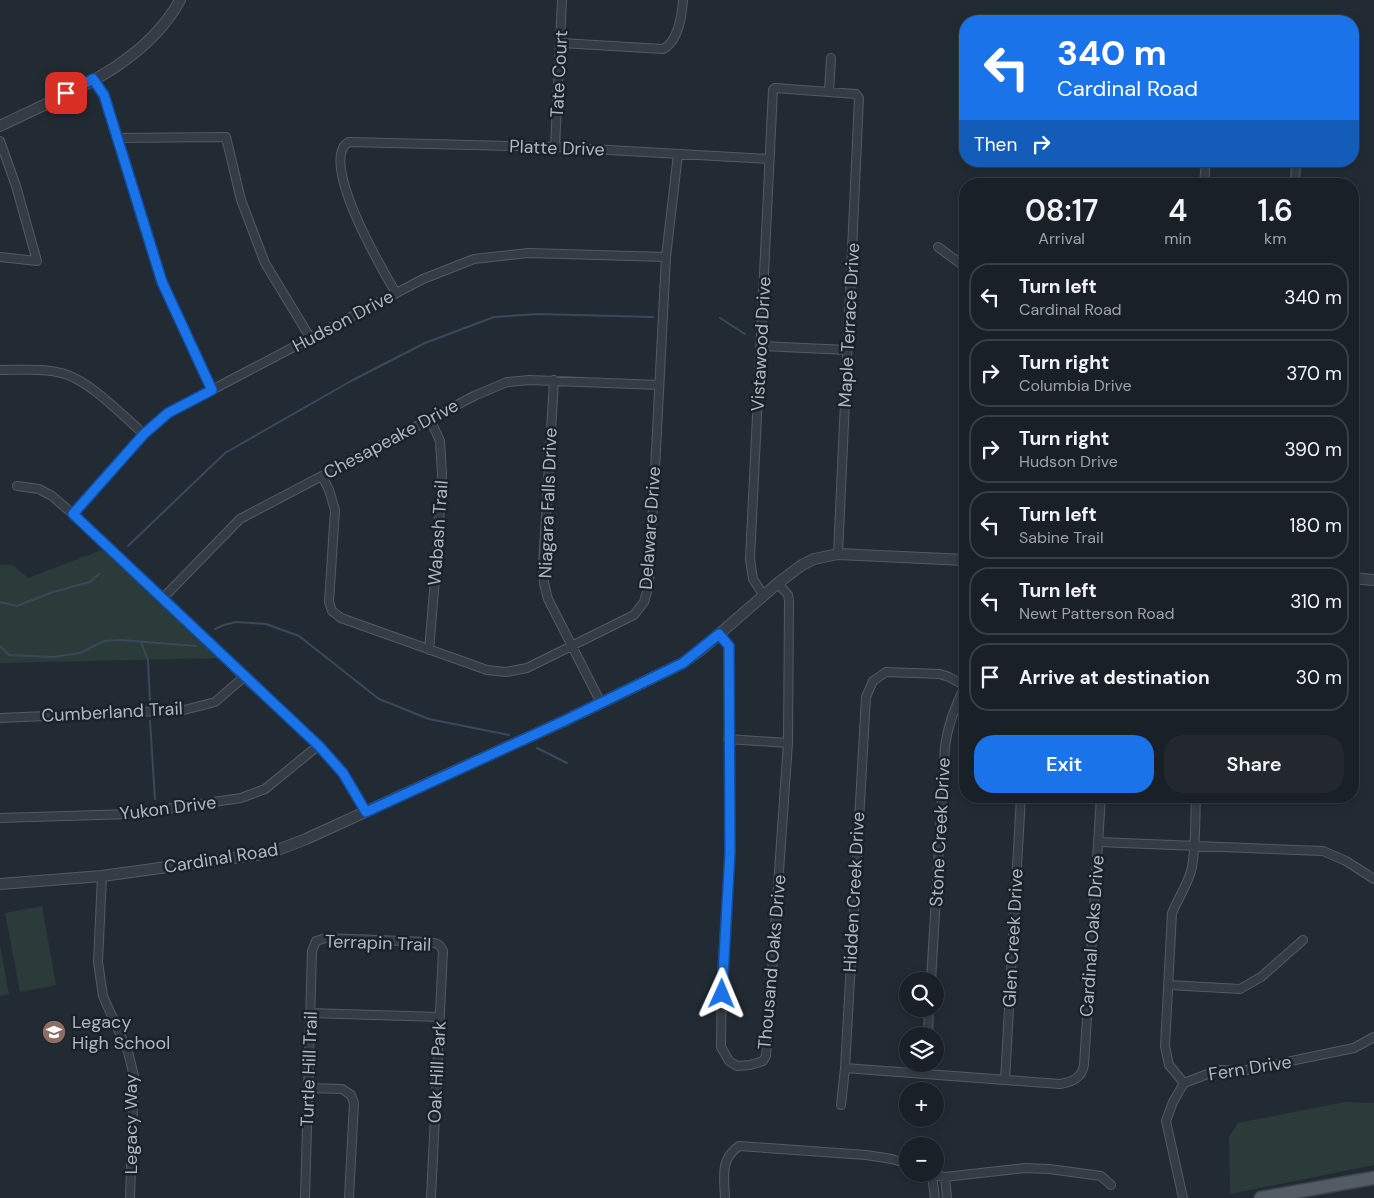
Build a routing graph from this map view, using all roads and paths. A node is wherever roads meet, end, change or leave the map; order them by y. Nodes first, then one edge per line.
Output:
1 (180, 0) edge
2 (562, 0) edge
3 (683, 0) edge
4 (561, 43) junction
5 (831, 58) dead end
6 (93, 79) junction
7 (829, 92) junction
8 (0, 126) edge
9 (117, 138) junction
10 (0, 140) edge
11 (555, 147) junction
12 (678, 154) junction
13 (769, 159) junction
14 (938, 247) dead end
15 (0, 257) edge
16 (666, 257) junction
17 (959, 263) edge
18 (396, 293) junction
19 (310, 339) junction
20 (761, 346) junction
21 (847, 350) junction
22 (0, 370) edge
23 (554, 380) junction
24 (659, 385) junction
25 (212, 390) junction
26 (430, 419) junction
27 (144, 434) junction
28 (322, 476) junction
29 (17, 486) dead end
30 (73, 514) junction
31 (838, 554) junction
32 (959, 560) edge
33 (1359, 579) edge
34 (1374, 580) edge
35 (778, 583) junction
36 (764, 596) junction
37 (163, 598) junction
38 (719, 634) junction
39 (573, 646) junction
40 (429, 650) junction
41 (244, 676) junction
42 (959, 683) edge
43 (959, 698) edge
44 (600, 703) junction
45 (0, 718) edge
46 (728, 739) junction
47 (788, 743) junction
48 (319, 746) junction
49 (1021, 803) edge
50 (1101, 803) edge
51 (1196, 803) edge
52 (366, 812) junction
53 (0, 818) edge
54 (1098, 842) junction
55 (1194, 845) junction
56 (102, 876) junction
57 (1374, 879) edge
58 (0, 884) edge
59 (1303, 940) dead end
60 (316, 941) joint
61 (441, 946) joint
62 (932, 972) edge
63 (1169, 985) junction
64 (310, 1013) junction
65 (440, 1018) junction
66 (1374, 1037) edge
67 (845, 1068) junction
68 (925, 1074) joint
69 (1005, 1080) junction
70 (1184, 1083) junction
71 (308, 1088) junction
72 (841, 1105) dead end
73 (899, 1161) edge
74 (945, 1178) joint
75 (1374, 1178) edge
76 (932, 1182) edge
77 (1111, 1185) dead end
78 (130, 1198) edge
79 (305, 1198) edge
80 (349, 1198) edge
81 (431, 1198) edge
82 (725, 1198) edge
83 (935, 1198) edge
84 (947, 1198) edge
85 (1183, 1198) edge
86 (1261, 1198) edge

1 - 6 street
2 - 4 street, Tate Court
3 - 4 street
4 - 11 street, Tate Court
5 - 7 street
6 - 8 street
6 - 9 street
7 - 13 street, Vistawood Drive
7 - 21 street, Maple Terrace Drive
9 - 19 street
9 - 25 street
10 - 15 street
11 - 12 street, Platte Drive
11 - 18 street, Platte Drive
12 - 13 street, Platte Drive
12 - 16 street, Delaware Drive
13 - 20 street, Vistawood Drive
14 - 17 street
16 - 18 street, Hudson Drive
16 - 24 street, Delaware Drive
18 - 19 street, Hudson Drive
19 - 25 street, Hudson Drive
20 - 21 street
20 - 36 street, Vistawood Drive
21 - 31 street, Maple Terrace Drive
22 - 27 street
23 - 24 street, Chesapeake Drive
23 - 26 street, Chesapeake Drive
23 - 39 street, Niagara Falls Drive
24 - 39 street, Delaware Drive
25 - 27 street, Hudson Drive
26 - 28 street, Chesapeake Drive
26 - 40 street, Wabash Trail
27 - 30 street, Hudson Drive
28 - 37 street, Chesapeake Drive
28 - 40 street, Delaware Drive
29 - 30 street
30 - 37 street
31 - 32 street, Cardinal Road
31 - 35 street, Cardinal Road
33 - 34 street
35 - 36 street, Cardinal Road
35 - 47 street, Thousand Oaks Drive
36 - 38 street, Cardinal Road
37 - 41 street
38 - 44 street, Cardinal Road
38 - 46 street, Thousand Oaks Drive
39 - 40 street, Delaware Drive
39 - 44 street, Niagara Falls Drive
41 - 45 street, Cumberland Trail
41 - 48 street
42 - 67 street, Hidden Creek Drive
43 - 62 street, Stone Creek Drive
44 - 52 street, Cardinal Road
46 - 47 street
46 - 47 street, Thousand Oaks Drive
48 - 52 street
48 - 53 street, Yukon Drive
49 - 69 street, Glen Creek Drive
50 - 54 street, Cardinal Oaks Drive
51 - 55 street
52 - 56 street, Cardinal Road
54 - 55 street
54 - 69 street, Cardinal Oaks Drive
55 - 57 street
55 - 63 street
56 - 58 street, Cardinal Road
56 - 78 street, Legacy Way
59 - 63 street
60 - 61 street, Terrapin Trail
60 - 64 street, Turtle Hill Trail
61 - 65 street, Oak Hill Park
63 - 70 street
64 - 65 street
64 - 71 street, Turtle Hill Trail
65 - 81 street, Oak Hill Park
66 - 70 street, Fern Drive
67 - 68 street
67 - 72 street, Hidden Creek Drive
68 - 69 street
70 - 85 street, Fern Drive
71 - 79 street, Turtle Hill Trail
71 - 80 street
73 - 82 street
74 - 77 street
74 - 84 street
75 - 86 main road
76 - 83 street

